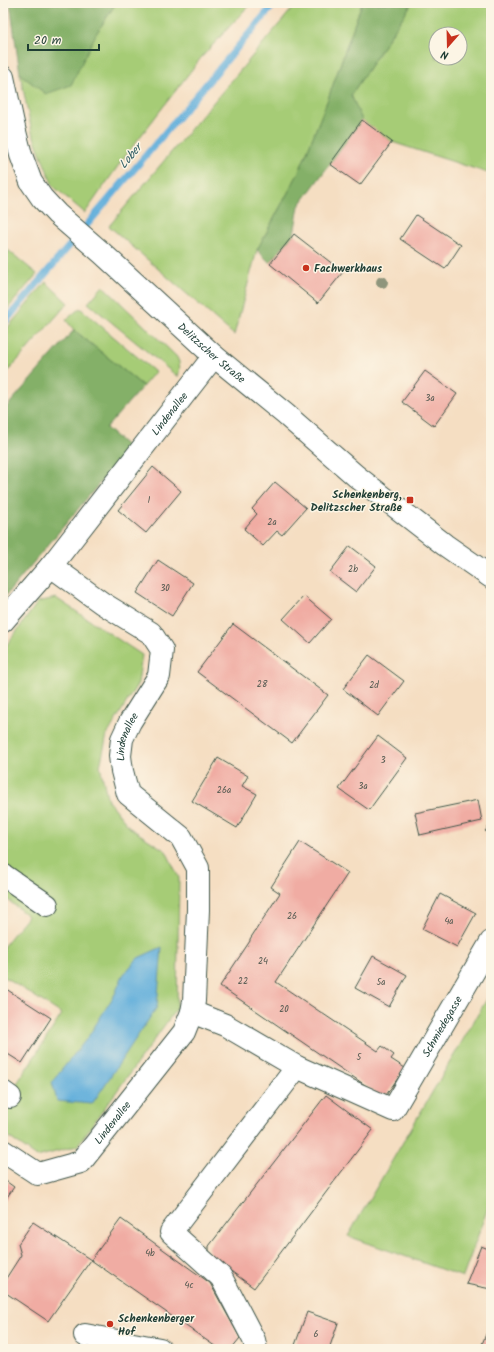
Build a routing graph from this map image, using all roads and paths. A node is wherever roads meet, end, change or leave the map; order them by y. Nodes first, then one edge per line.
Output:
1 (3, 77) edge
2 (214, 356) junction
3 (52, 566) junction
4 (491, 577) edge
5 (3, 621) edge
6 (3, 875) edge
7 (47, 905) dead end
8 (491, 942) edge
9 (192, 1012) junction
10 (297, 1067) junction
11 (3, 1151) edge
12 (85, 1335) dead end
13 (160, 1349) edge
14 (256, 1349) edge

1 - 2 street, Delitzscher Straße
2 - 3 street, Lindenallee
2 - 4 street, Delitzscher Straße
3 - 5 street, Lindenallee
3 - 9 street, Lindenallee
6 - 7 street
8 - 10 street, Schmiedegasse
9 - 10 street
9 - 11 street, Lindenallee
10 - 14 street
12 - 13 street

